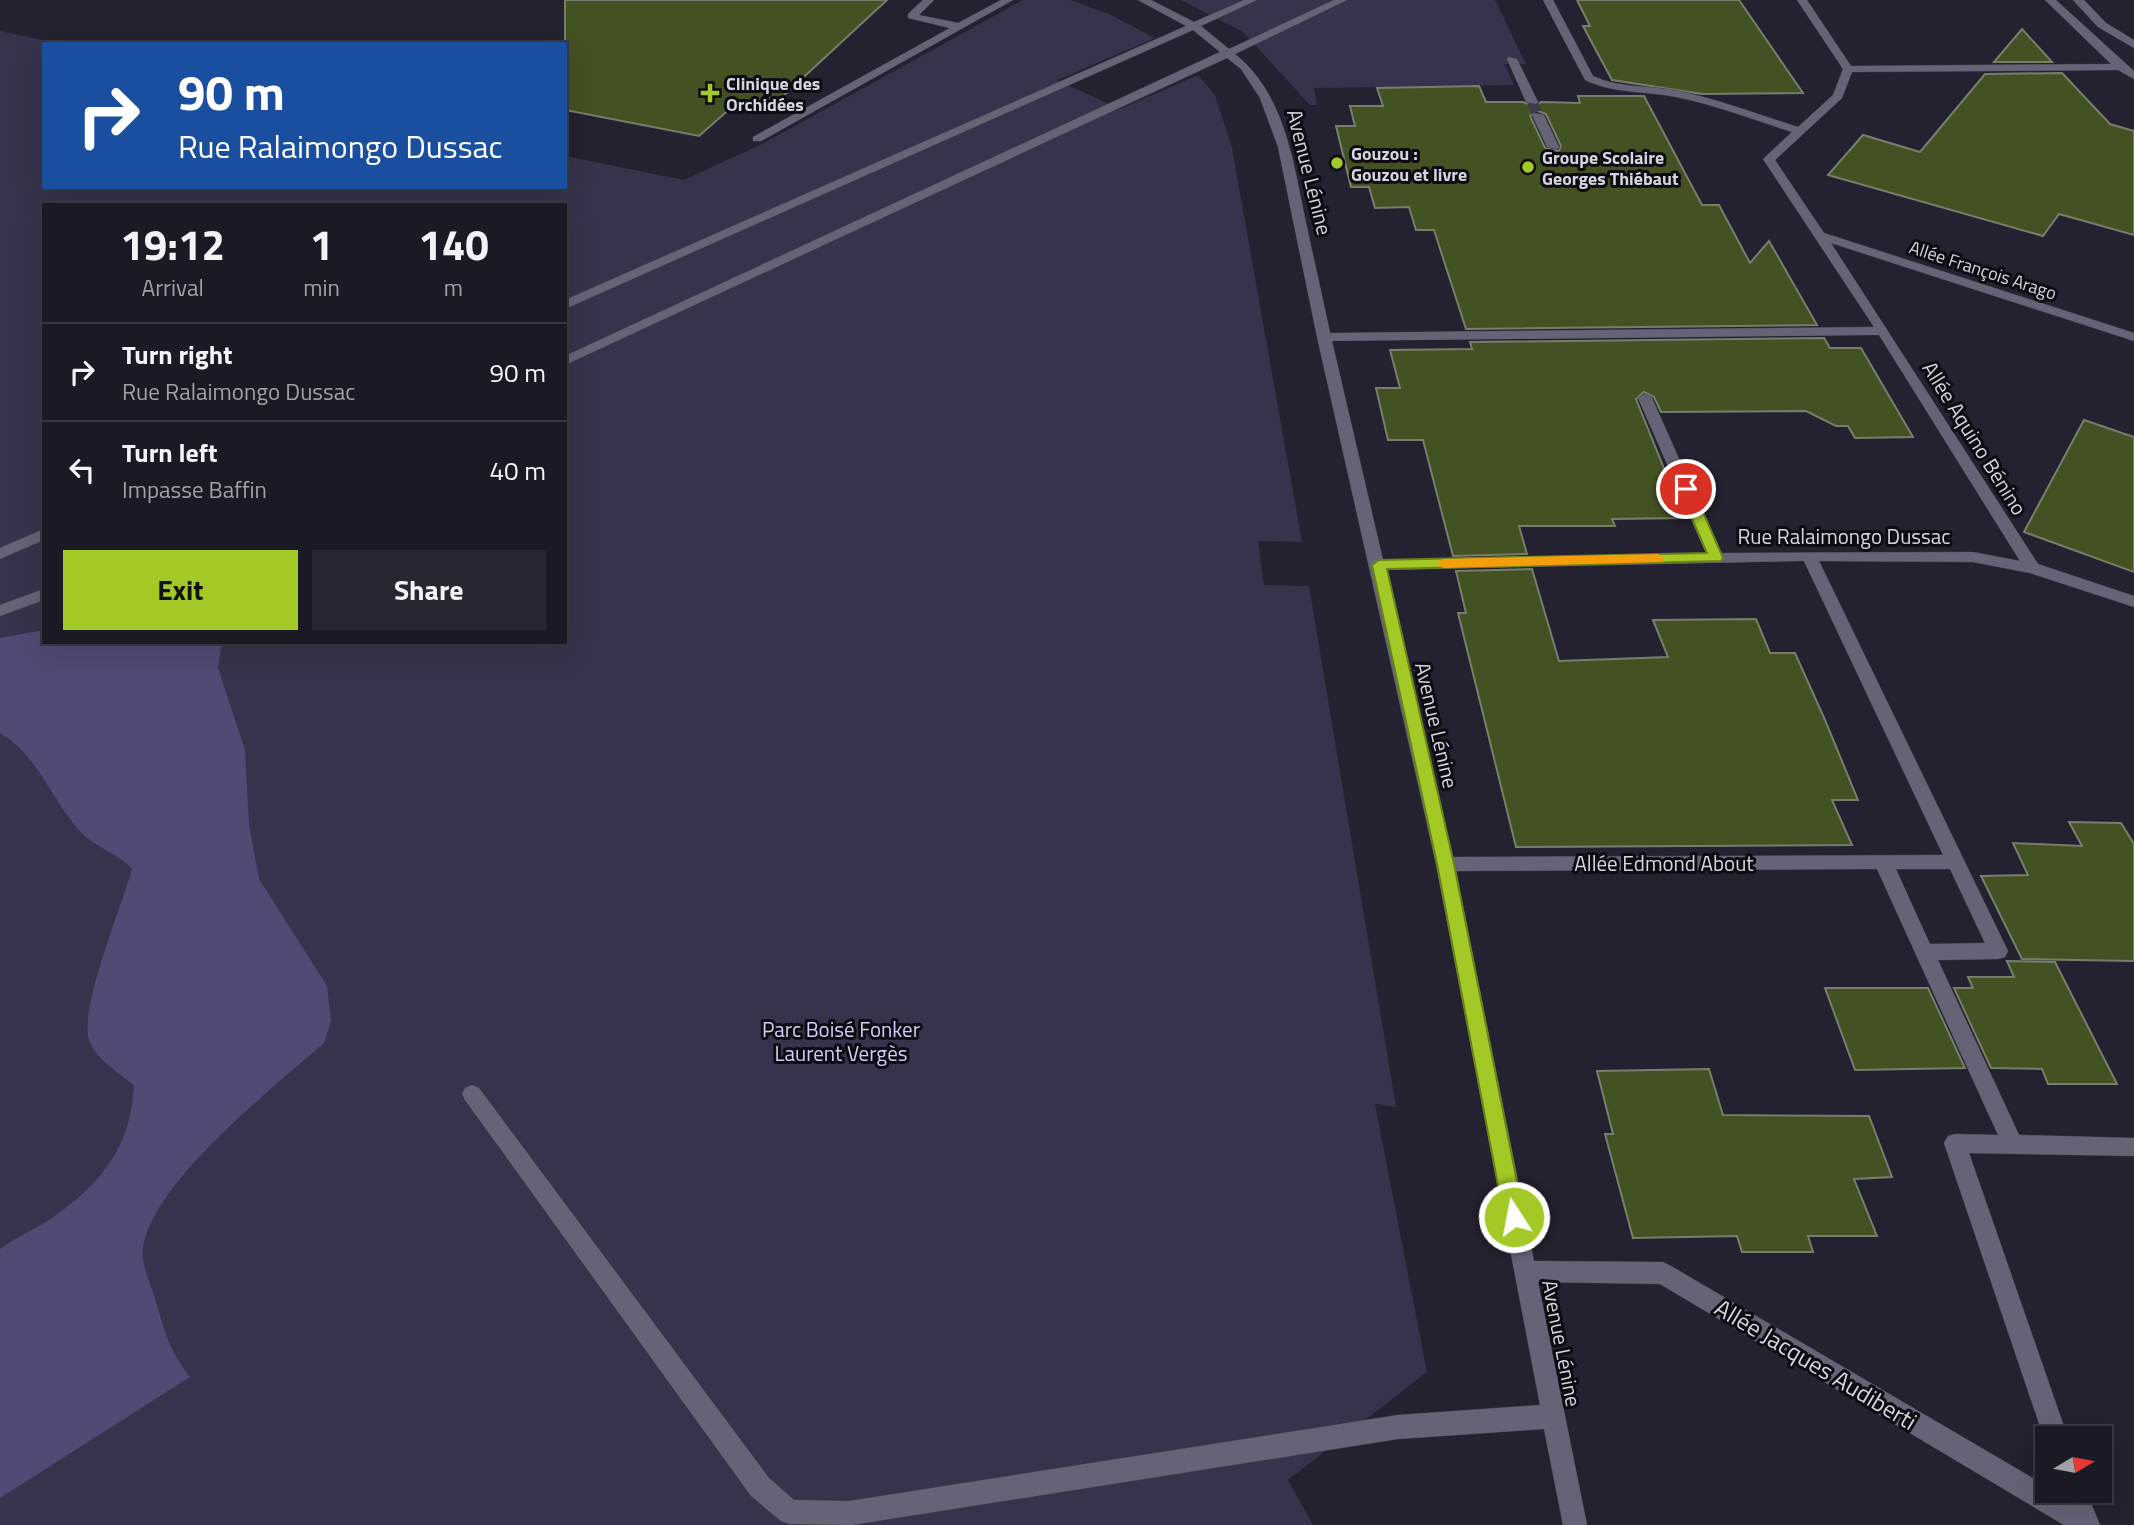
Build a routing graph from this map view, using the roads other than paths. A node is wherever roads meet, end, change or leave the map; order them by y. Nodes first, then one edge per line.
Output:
1 (929, 0) edge
2 (1007, 0) edge
3 (1143, 0) edge
4 (1252, 0) edge
5 (1342, 0) edge
6 (1548, 0) edge
7 (1802, 0) edge
8 (2050, 0) edge
9 (2078, 0) edge
10 (1194, 26) junction
11 (960, 27) junction
12 (2134, 45) edge
13 (1231, 53) junction
14 (1512, 59) dead end
15 (2120, 67) junction
16 (1849, 69) junction
17 (2134, 76) edge
18 (1532, 102) tunnel mouth
19 (1538, 116) tunnel mouth
20 (1797, 130) junction
21 (757, 139) dead end
22 (1553, 146) dead end
23 (1821, 236) junction
24 (567, 304) edge
25 (1883, 331) junction
26 (1324, 337) junction
27 (2134, 337) edge
28 (567, 360) edge
29 (1645, 398) dead end
30 (42, 535) edge
31 (0, 554) edge
32 (1808, 556) junction
33 (1716, 558) junction
34 (1379, 565) junction
35 (2032, 568) junction
36 (42, 595) edge
37 (2134, 602) edge
38 (0, 611) edge
39 (1883, 862) junction
40 (1956, 862) junction
41 (1445, 864) junction
42 (1925, 952) junction
43 (472, 1094) dead end
44 (2013, 1145) junction
45 (2134, 1147) edge
46 (1525, 1271) junction
47 (1553, 1416) junction
48 (2052, 1426) edge
49 (2079, 1503) edge
50 (2087, 1524) edge
51 (1575, 1525) edge

1 - 11 street
2 - 11 street
3 - 10 street, Avenue Lénine
4 - 10 street
5 - 13 street
6 - 20 street
7 - 16 street
8 - 15 street
9 - 12 street
10 - 13 street, Avenue Lénine
10 - 24 street
11 - 21 street
13 - 26 street, Avenue Lénine
13 - 28 street
14 - 18 street
15 - 16 street
15 - 17 street
16 - 20 street
19 - 22 street
20 - 23 street, Allée Aquino Bénino
23 - 25 street, Allée Aquino Bénino
23 - 27 street, Allée François Arago
25 - 26 street
25 - 35 street, Allée Aquino Bénino
26 - 34 street, Avenue Lénine
29 - 33 street
30 - 31 street
32 - 33 street, Rue Ralaimongo Dussac
32 - 35 street, Rue Ralaimongo Dussac
32 - 40 street
33 - 34 street, Rue Ralaimongo Dussac
34 - 41 street, Avenue Lénine
35 - 37 street, Rue Ralaimongo Dussac
36 - 38 street
39 - 40 street, Allée Edmond About
39 - 41 street, Allée Edmond About
39 - 42 street
40 - 42 street
41 - 46 street, Avenue Lénine
42 - 44 street
43 - 47 street
44 - 45 street
44 - 48 street
46 - 47 street, Avenue Lénine
46 - 50 street, Allée Jacques Audiberti
47 - 51 street, Avenue Lénine
49 - 50 street

